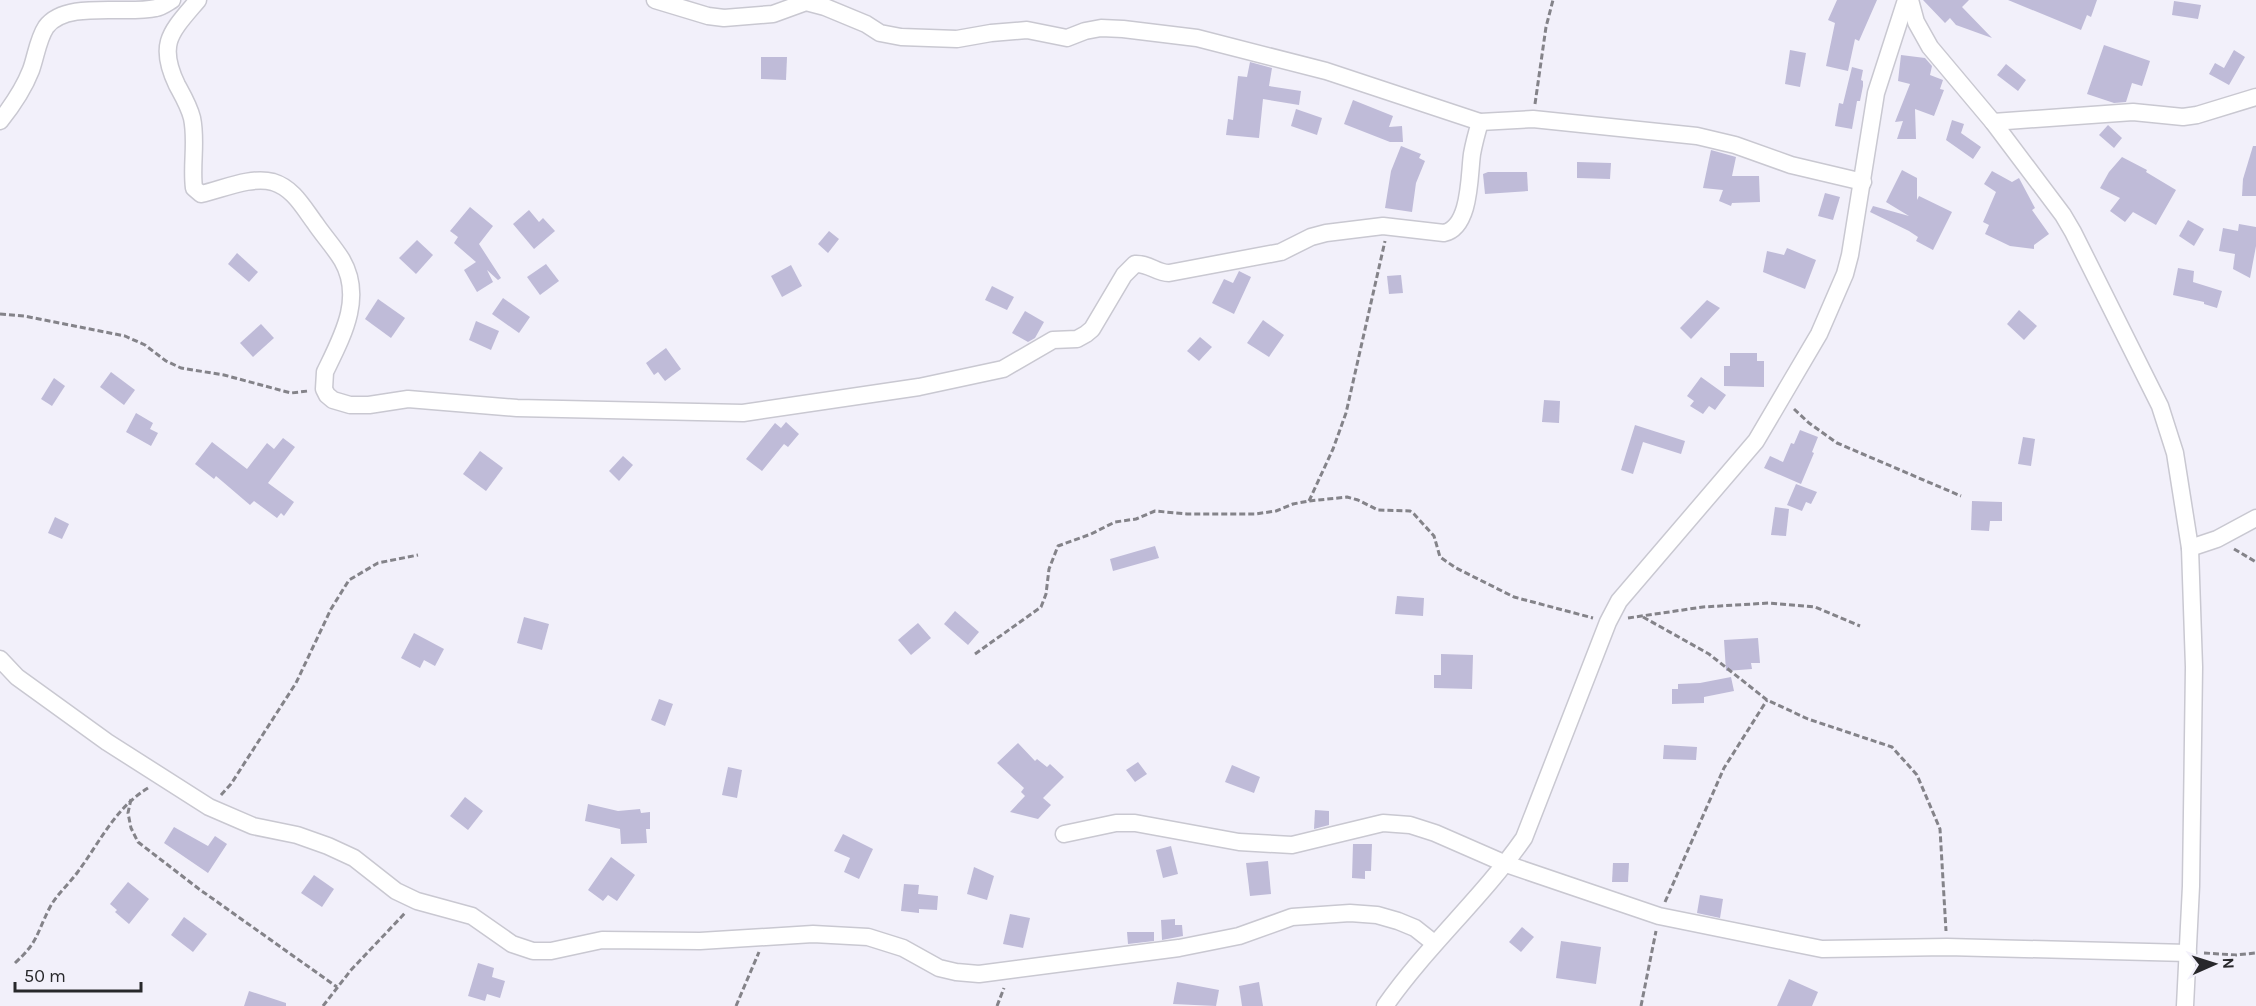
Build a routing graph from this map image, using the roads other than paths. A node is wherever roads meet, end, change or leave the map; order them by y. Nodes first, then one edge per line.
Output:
1 (172, 0) edge
2 (198, 0) edge
3 (655, 0) edge
4 (1908, 0) edge
5 (2256, 97) edge
6 (0, 121) edge
7 (1480, 122) junction
8 (1993, 122) junction
9 (1863, 182) junction
10 (2256, 518) edge
11 (2190, 548) junction
12 (0, 659) edge
13 (1064, 834) dead end
14 (1506, 864) junction
15 (1434, 943) junction
16 (2188, 953) junction
17 (1385, 1006) edge
18 (2185, 1006) edge

1 - 6 street
2 - 7 street
3 - 7 street
4 - 8 street
4 - 9 street
5 - 8 street
7 - 9 street
8 - 11 street
9 - 14 street
10 - 11 street
11 - 16 street
12 - 15 street
13 - 14 street
14 - 15 street
14 - 16 street
15 - 17 street
16 - 18 street

